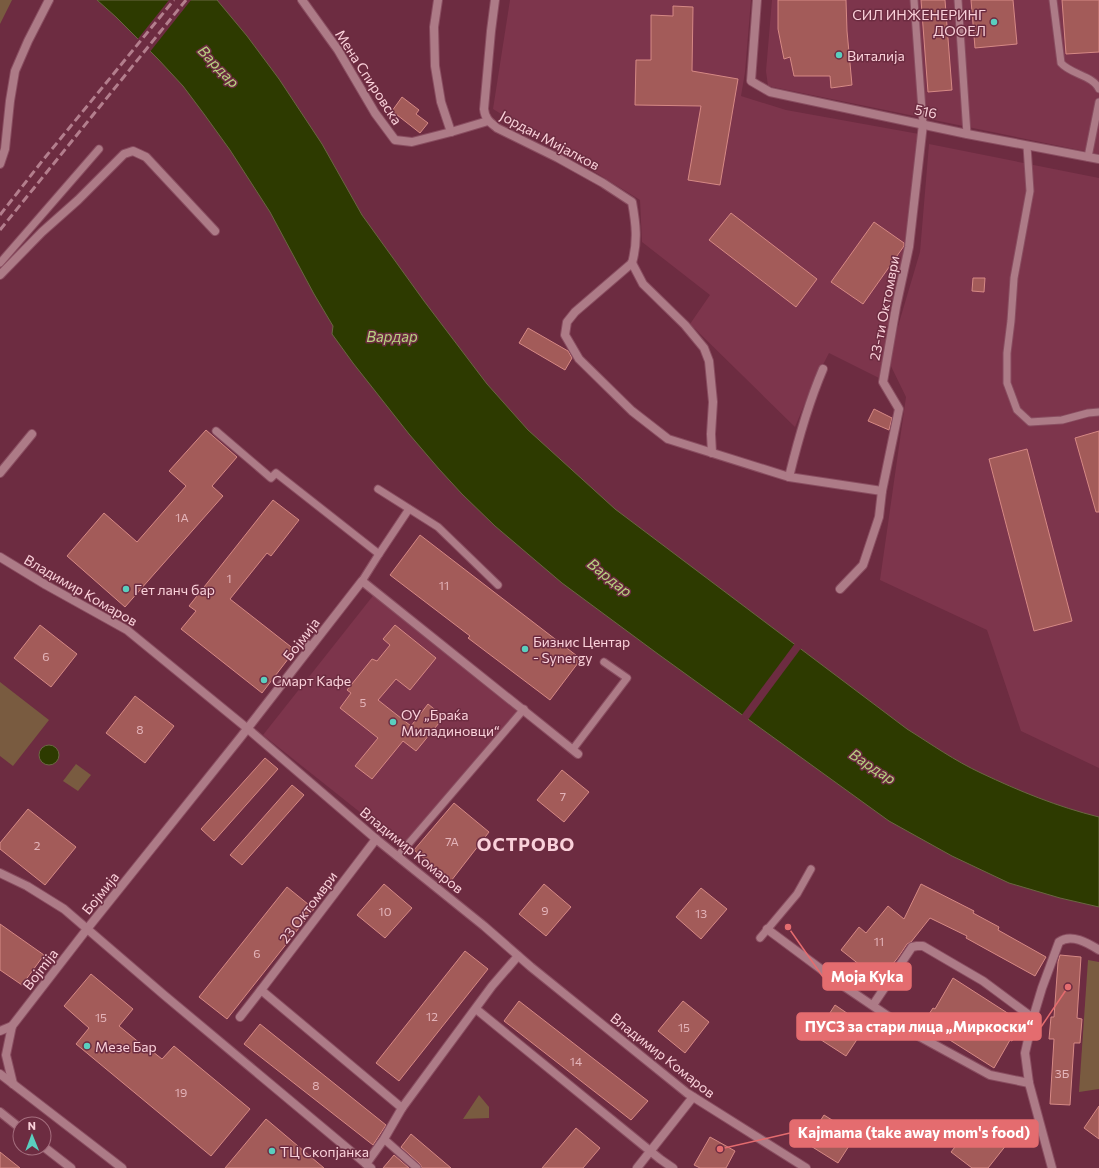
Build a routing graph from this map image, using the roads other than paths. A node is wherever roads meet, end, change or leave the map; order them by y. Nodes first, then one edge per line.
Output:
1 (49, 0) edge
2 (302, 0) edge
3 (438, 0) edge
4 (495, 0) edge
5 (757, 0) edge
6 (914, 0) edge
7 (958, 0) edge
8 (1053, 0) edge
9 (1099, 89) edge
10 (1099, 102) edge
11 (488, 121) junction
12 (923, 124) junction
13 (451, 132) junction
14 (967, 134) junction
15 (1026, 146) junction
16 (99, 149) dead end
17 (1088, 157) junction
18 (1099, 159) edge
19 (0, 164) edge
20 (215, 231) dead end
21 (0, 263) edge
22 (632, 263) junction
23 (0, 275) edge
24 (823, 369) dead end
25 (1099, 412) edge
26 (216, 431) dead end
27 (32, 434) dead end
28 (712, 453) junction
29 (0, 473) edge
30 (789, 477) junction
31 (378, 489) dead end
32 (882, 491) junction
33 (409, 509) junction
34 (379, 554) junction
35 (0, 557) edge
36 (362, 581) junction
37 (498, 585) dead end
38 (840, 589) dead end
39 (303, 640) dead end
40 (311, 647) junction
41 (604, 662) dead end
42 (524, 710) junction
43 (248, 729) junction
44 (576, 752) joint
45 (376, 839) junction
46 (398, 856) junction
47 (811, 870) dead end
48 (0, 873) edge
49 (87, 929) junction
50 (767, 929) junction
51 (760, 938) dead end
52 (1099, 950) edge
53 (518, 956) junction
54 (261, 990) junction
55 (873, 1005) junction
56 (476, 1009) junction
57 (240, 1017) dead end
58 (1033, 1018) junction
59 (12, 1026) junction
60 (0, 1031) edge
61 (0, 1074) edge
62 (1029, 1083) junction
63 (13, 1084) junction
64 (693, 1097) junction
65 (402, 1108) junction
66 (0, 1112) edge
67 (12, 1122) edge
68 (384, 1139) junction
69 (651, 1151) junction
70 (52, 1153) edge
71 (368, 1166) edge
72 (71, 1168) edge
73 (122, 1168) edge
74 (417, 1168) edge
75 (637, 1168) edge
76 (673, 1168) edge
77 (806, 1168) edge
78 (1052, 1168) edge

1 - 19 street
2 - 13 street, Мена Спировска
3 - 13 street
4 - 11 street, Јордан Мијалков
5 - 12 street, 516
6 - 12 lane
7 - 14 lane
8 - 9 lane
10 - 17 lane
11 - 13 street, Мена Спировска
11 - 22 street, Јордан Мијалков
12 - 14 street, 516
12 - 32 street, 23-ти Октомври
14 - 15 street, 516
15 - 17 street, 516
15 - 25 lane
16 - 21 lane
17 - 18 street, 516
20 - 23 street
22 - 28 street
22 - 28 street
24 - 30 street
26 - 34 lane
27 - 29 street
28 - 30 street
30 - 32 street
31 - 33 lane
32 - 38 street, 23-ти Октомври
33 - 34 lane
33 - 37 lane
34 - 36 lane
35 - 43 street, Владимир Комаров
36 - 40 street, Бојмија
36 - 42 street
39 - 40 lane
40 - 43 street, Бојмија
41 - 44 lane
42 - 44 street
42 - 46 lane
43 - 45 street, Владимир Комаров
43 - 49 street, Бојмија
45 - 46 street, Владимир Комаров
45 - 54 street, 23 Октомври
46 - 53 street, Владимир Комаров
47 - 50 lane
48 - 49 street, Бојмија
49 - 59 street, Bojmija
49 - 71 street, Бојмија
50 - 51 lane
50 - 55 street
52 - 58 street
53 - 56 street
53 - 64 street, Владимир Комаров
54 - 57 street, 23 Октомври
54 - 65 street
55 - 58 street
55 - 62 street
56 - 65 street
56 - 69 street
58 - 62 street
59 - 60 street
59 - 63 street
61 - 63 street
62 - 78 street
63 - 73 street
64 - 69 street
64 - 77 street, Владимир Комаров
65 - 68 street
66 - 67 street
68 - 71 street
68 - 74 lane
69 - 75 street
69 - 76 street
70 - 72 street

